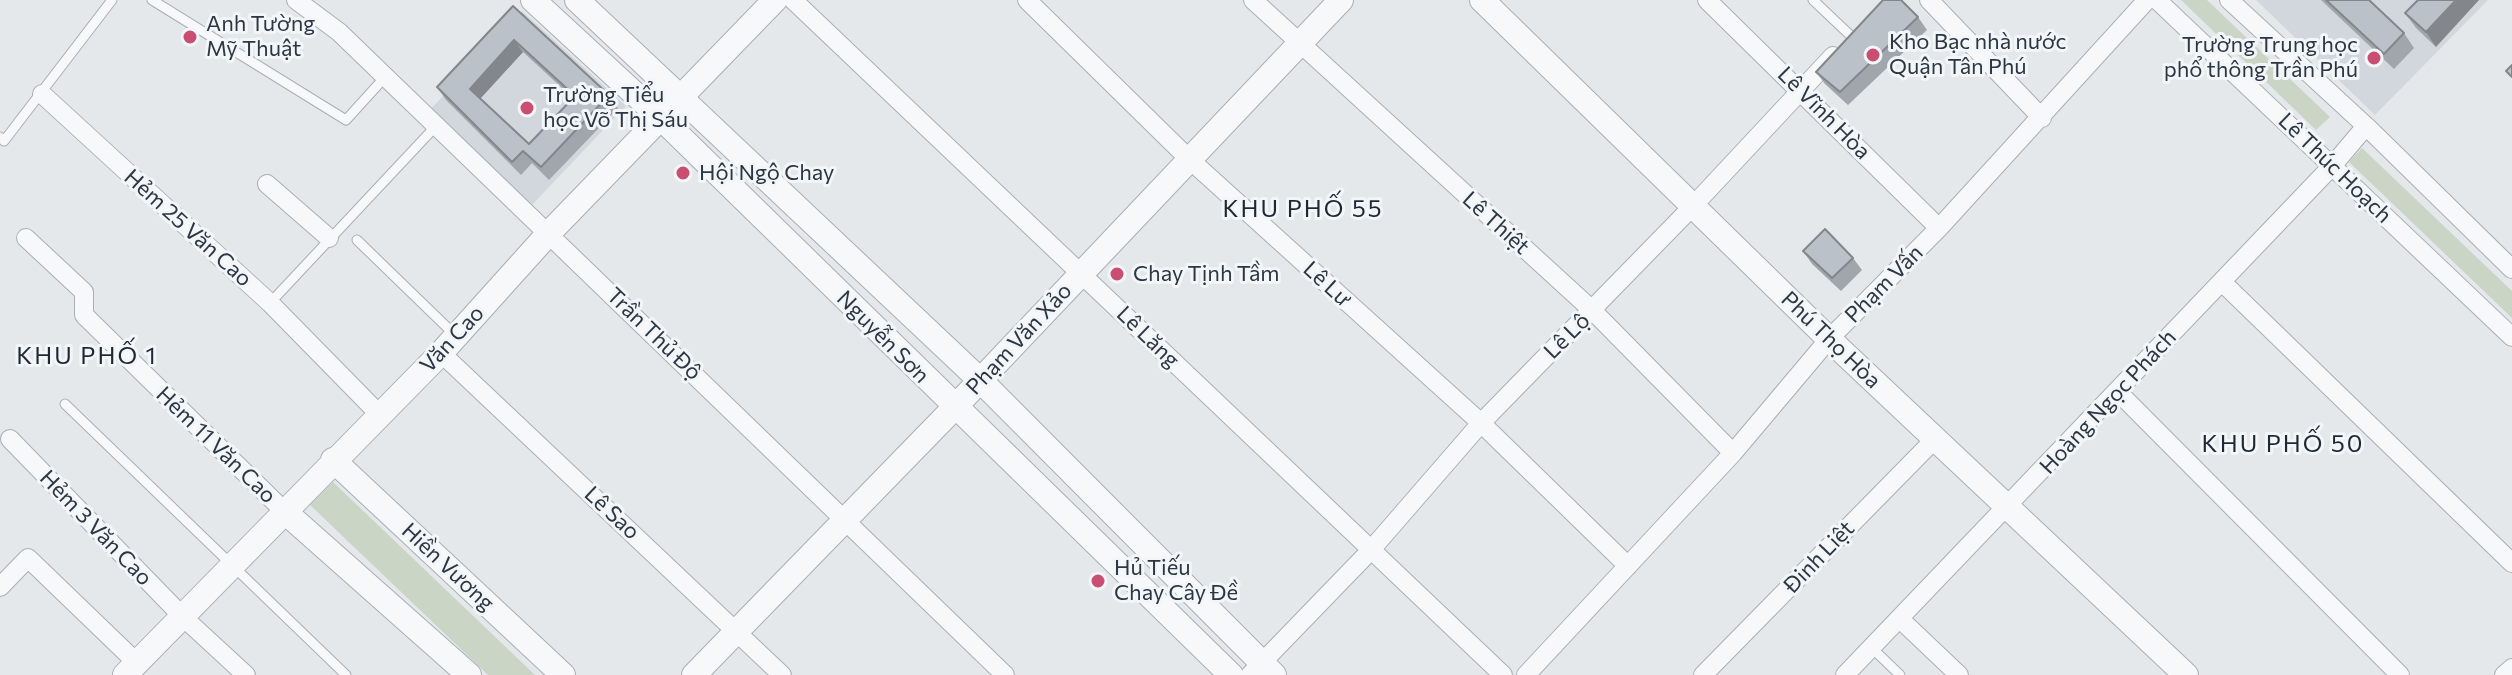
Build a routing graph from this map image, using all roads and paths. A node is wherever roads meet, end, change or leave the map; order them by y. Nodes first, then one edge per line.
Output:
1 (112, 0) edge
2 (152, 0) edge
3 (296, 0) edge
4 (533, 0) edge
5 (577, 0) edge
6 (775, 0) edge
7 (793, 0) edge
8 (1027, 0) edge
9 (1253, 0) edge
10 (1341, 0) edge
11 (1482, 0) edge
12 (1707, 0) edge
13 (1813, 0) edge
14 (1929, 0) edge
15 (2147, 0) edge
16 (2157, 0) edge
17 (2229, 0) edge
18 (1857, 32) joint
19 (1299, 44) junction
20 (385, 77) junction
21 (1800, 89) junction
22 (42, 94) junction
23 (682, 96) junction
24 (2042, 118) junction
25 (662, 119) junction
26 (2366, 126) junction
27 (435, 127) junction
28 (0, 137) edge
29 (1188, 158) junction
30 (2333, 165) junction
31 (267, 184) dead end
32 (1692, 207) junction
33 (1939, 228) junction
34 (549, 233) junction
35 (26, 238) dead end
36 (329, 238) junction
37 (357, 240) dead end
38 (2512, 269) edge
39 (1081, 273) junction
40 (2222, 282) junction
41 (270, 303) junction
42 (1592, 310) junction
43 (2512, 337) edge
44 (1829, 339) junction
45 (448, 344) junction
46 (980, 380) junction
47 (2118, 392) junction
48 (65, 404) dead end
49 (954, 408) junction
50 (378, 413) junction
51 (1481, 423) junction
52 (10, 439) dead end
53 (1935, 439) junction
54 (1733, 453) junction
55 (333, 460) junction
56 (2007, 509) junction
57 (284, 511) junction
58 (847, 518) junction
59 (1370, 551) junction
60 (2512, 563) edge
61 (232, 565) junction
62 (1628, 566) junction
63 (0, 587) edge
64 (183, 617) junction
65 (1900, 619) junction
66 (736, 631) junction
67 (1872, 648) junction
68 (2512, 668) edge
69 (131, 669) edge
70 (1262, 671) edge
71 (246, 675) edge
72 (346, 675) edge
73 (469, 675) edge
74 (563, 675) edge
75 (694, 675) edge
76 (782, 675) edge
77 (1005, 675) edge
78 (1231, 675) edge
79 (1503, 675) edge
80 (1526, 675) edge
81 (1703, 675) edge
82 (1845, 675) edge
83 (1900, 675) edge
84 (1959, 675) edge
85 (2186, 675) edge
86 (2400, 675) edge
87 (2504, 675) edge

1 - 22 lane
2 - 20 lane
3 - 20 street, Trần Thủ Độ
4 - 25 street, Nguyễn Sơn
5 - 23 street, Nguyễn Sơn
6 - 23 street, Văn Cao
7 - 39 street, Lê Lăng
8 - 29 street, Lê Lư
9 - 19 street, Lê Thiệt
10 - 19 street, Phạm Văn Xảo
11 - 32 street, Phú Thọ Hòa
12 - 21 street, Lê Vĩnh Hòa
13 - 18 lane
14 - 24 street
15 - 24 street, Phạm Vấn
16 - 30 street, Lê Thúc Hoạch
17 - 26 street
18 - 21 street, Lê Lộ
19 - 29 street, Phạm Văn Xảo
19 - 42 street, Lê Thiệt
20 - 27 street, Trần Thủ Độ
21 - 32 street, Lê Lộ
21 - 33 street, Lê Vĩnh Hòa
22 - 28 lane
22 - 41 street, Hẻm 25 Văn Cao
23 - 25 street, Văn Cao
23 - 46 street, Nguyễn Sơn
24 - 33 street, Phạm Vấn
25 - 34 street, Văn Cao
25 - 49 street, Nguyễn Sơn
26 - 30 street, Hoàng Ngọc Phách
26 - 38 street
27 - 34 street, Trần Thủ Độ
27 - 36 lane
29 - 39 street, Phạm Văn Xảo
29 - 51 street, Lê Lư
30 - 40 street, Hoàng Ngọc Phách
30 - 43 street, Lê Thúc Hoạch
31 - 36 street
32 - 42 street, Lê Lộ
32 - 44 street, Phú Thọ Hòa
33 - 44 street, Phạm Vấn
34 - 45 street, Văn Cao
34 - 58 street, Trần Thủ Độ
35 - 57 street, Hẻm 11 Văn Cao
36 - 41 lane
37 - 45 lane
39 - 46 street, Phạm Văn Xảo
39 - 59 street, Lê Lăng
40 - 47 street, Hoàng Ngọc Phách
40 - 60 street
41 - 50 street, Hẻm 25 Văn Cao
42 - 51 street, Lê Lộ
42 - 54 street, Lê Thiệt
44 - 53 street, Phú Thọ Hòa
44 - 54 street, Phạm Vấn
45 - 50 street, Văn Cao
45 - 66 street, Lê Sao
46 - 49 street, Phạm Văn Xảo
46 - 70 street, Nguyễn Sơn
47 - 56 street, Hoàng Ngọc Phách
47 - 86 street
48 - 61 lane
49 - 58 street, Phạm Văn Xảo
49 - 78 street, Nguyễn Sơn
50 - 55 street, Văn Cao
51 - 59 street, Lê Lộ
51 - 62 street, Lê Lư
52 - 64 street, Hẻm 3 Văn Cao
53 - 56 street, Phú Thọ Hòa
53 - 81 street, Đinh Liệt
54 - 62 street, Phạm Vấn
55 - 57 street, Văn Cao
55 - 74 street, Hiền Vương
56 - 65 street, Hoàng Ngọc Phách
56 - 85 street, Phú Thọ Hòa
57 - 61 street, Văn Cao
57 - 73 street
58 - 66 street, Phạm Văn Xảo
58 - 77 street, Trần Thủ Độ
59 - 70 street, Lê Lộ
59 - 79 street, Lê Lăng
61 - 64 street, Văn Cao
61 - 72 lane
62 - 80 street, Phạm Vấn
63 - 69 street
64 - 69 street, Văn Cao
64 - 71 street, Hẻm 3 Văn Cao
65 - 67 street, Hoàng Ngọc Phách
65 - 84 street
66 - 75 street, Phạm Văn Xảo
66 - 76 street, Lê Sao
67 - 82 street, Hoàng Ngọc Phách
67 - 83 lane
68 - 87 street

